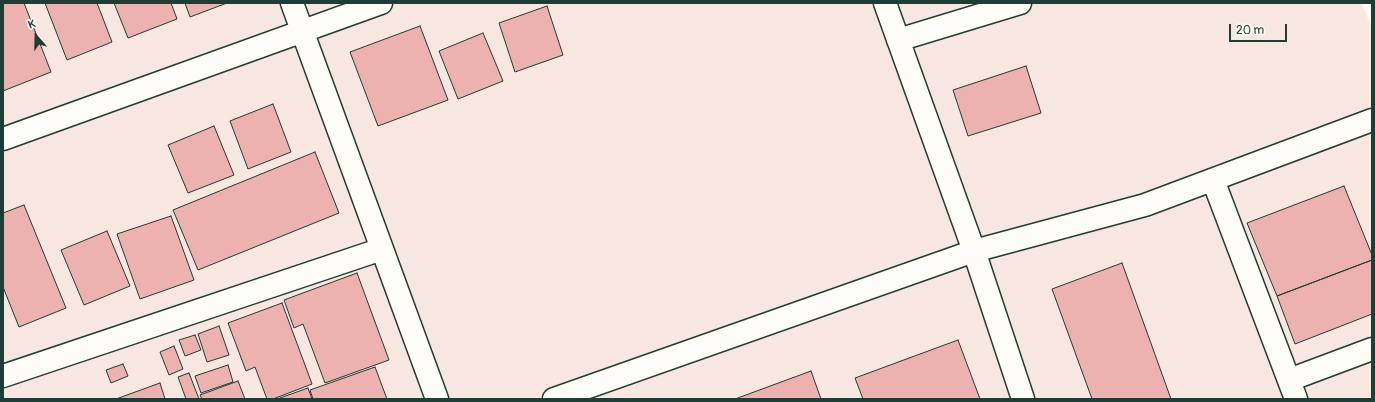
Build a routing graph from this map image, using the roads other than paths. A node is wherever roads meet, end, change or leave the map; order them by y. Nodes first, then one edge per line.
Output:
1 (292, 3) edge
2 (381, 3) edge
3 (885, 3) edge
4 (1020, 3) edge
5 (302, 31) junction
6 (898, 40) junction
7 (1372, 120) edge
8 (3, 139) edge
9 (1213, 180) junction
10 (382, 249) junction
11 (974, 251) junction
12 (1372, 349) edge
13 (3, 376) edge
14 (1292, 389) edge
15 (437, 399) edge
16 (554, 399) edge
17 (1023, 399) edge

1 - 5 street
2 - 5 street
3 - 6 street
4 - 6 street
5 - 8 street
5 - 10 street
6 - 11 street
7 - 9 street
9 - 11 street
9 - 14 street
10 - 13 street
10 - 15 street
11 - 16 street
11 - 17 street
12 - 14 street

